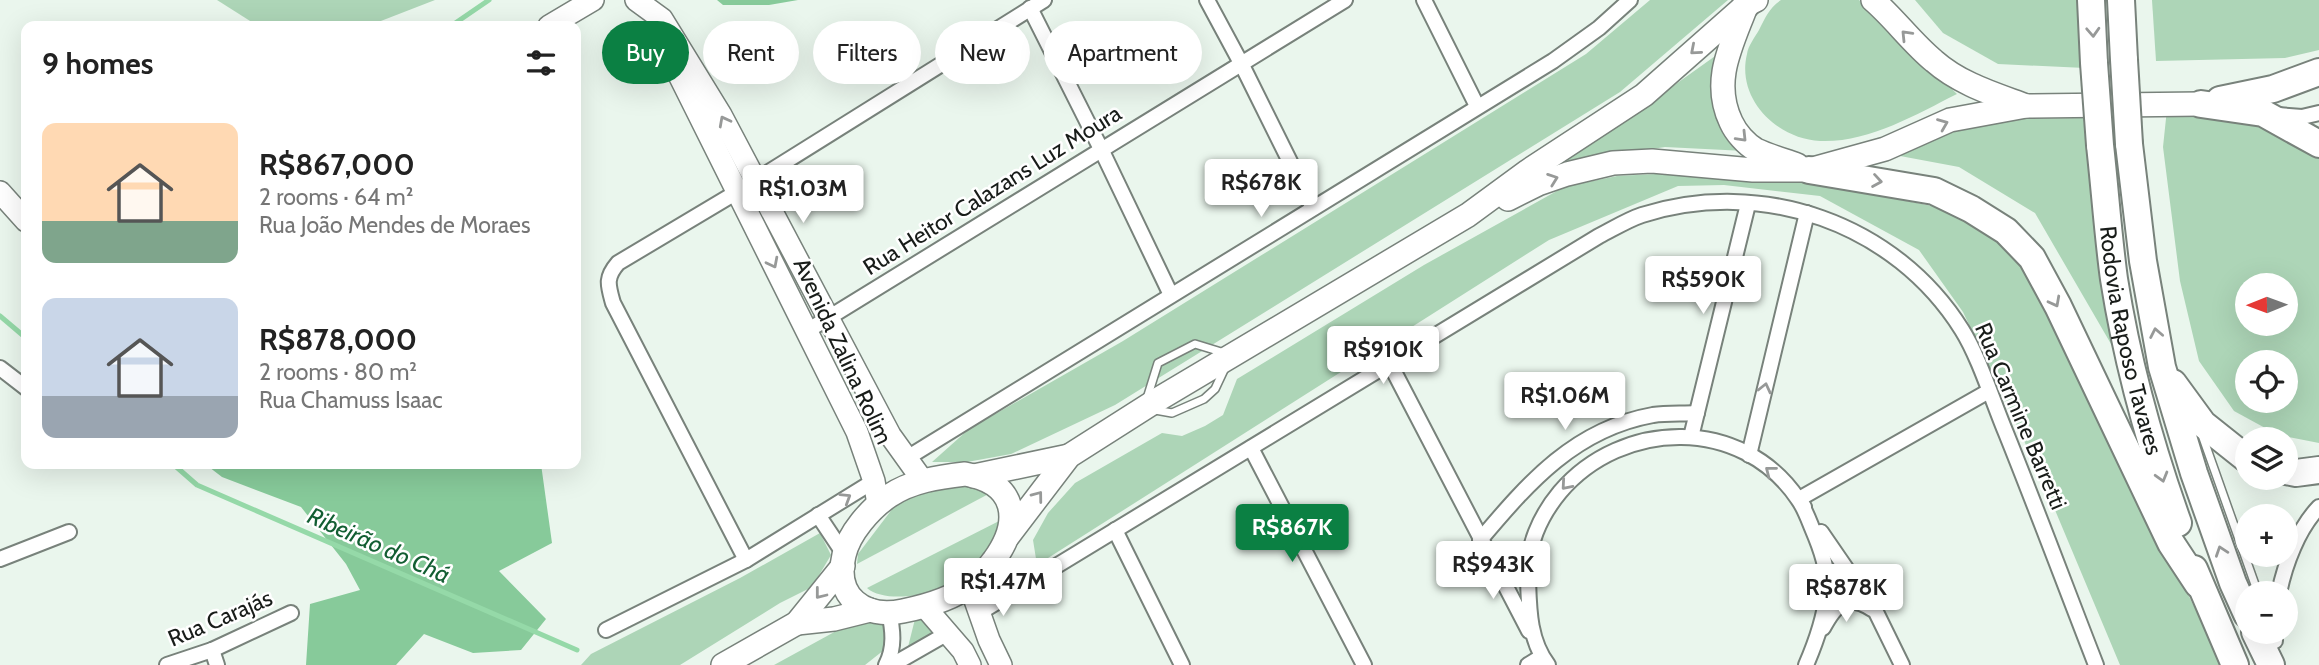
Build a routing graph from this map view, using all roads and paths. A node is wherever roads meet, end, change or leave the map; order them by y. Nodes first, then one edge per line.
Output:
1 (593, 0) edge
2 (1044, 0) edge
3 (1207, 0) edge
4 (1345, 0) edge
5 (1424, 0) edge
6 (1630, 0) edge
7 (1873, 0) edge
8 (2091, 0) edge
9 (1751, 2) edge
10 (640, 3) edge
11 (2121, 4) edge
12 (1030, 8) junction
13 (557, 21) edge
14 (1242, 65) junction
15 (2319, 72) edge
16 (2201, 104) junction
17 (1477, 106) junction
18 (2026, 106) junction
19 (2263, 113) junction
20 (2319, 113) edge
21 (2319, 144) edge
22 (1101, 149) junction
23 (1809, 170) junction
24 (755, 179) junction
25 (0, 192) edge
26 (737, 192) junction
27 (1748, 204) junction
28 (1312, 208) junction
29 (1807, 213) junction
30 (21, 215) edge
31 (1468, 215) junction
32 (1171, 295) junction
33 (828, 319) junction
34 (807, 331) junction
35 (1389, 362) junction
36 (0, 368) edge
37 (2162, 368) junction
38 (21, 384) edge
39 (1989, 391) junction
40 (2192, 408) junction
41 (1697, 414) junction
42 (1691, 437) junction
43 (1251, 448) junction
44 (2235, 449) edge
45 (1749, 455) junction
46 (1069, 456) junction
47 (906, 458) junction
48 (2319, 470) edge
49 (2298, 473) edge
50 (974, 476) junction
51 (874, 481) junction
52 (923, 481) junction
53 (1799, 499) junction
54 (878, 504) junction
55 (2319, 507) edge
56 (818, 515) junction
57 (1115, 530) junction
58 (69, 533) dead end
59 (1008, 536) junction
60 (1482, 544) junction
61 (0, 559) edge
62 (746, 560) junction
63 (844, 560) junction
64 (1527, 562) junction
65 (2254, 581) edge
66 (2282, 581) edge
67 (2199, 584) junction
68 (970, 586) junction
69 (2235, 587) edge
70 (925, 607) junction
71 (880, 611) junction
72 (1876, 612) junction
73 (290, 613) dead end
74 (979, 613) junction
75 (797, 623) junction
76 (606, 630) dead end
77 (948, 633) junction
78 (1533, 637) junction
79 (1818, 637) junction
80 (212, 650) junction
81 (1544, 661) edge
82 (167, 665) edge
83 (217, 665) edge
84 (723, 665) edge
85 (886, 665) edge
86 (892, 665) edge
87 (970, 665) edge
88 (1001, 665) edge
89 (1182, 665) edge
90 (1364, 665) edge
91 (1528, 665) edge
92 (1806, 665) edge
93 (1902, 665) edge
94 (2096, 665) edge
95 (2235, 665) edge

1 - 13 main road
2 - 12 street
3 - 14 street
4 - 14 street, Rua Heitor Calazans Luz Moura
5 - 17 street
6 - 17 street
18 -> 7 main road
8 -> 67 highway, Rodovia Raposo Tavares, bridge
9 -> 23 main road
9 -> 31 main road
24 -> 10 main road, Avenida Zalina Rolim
10 - 26 main road, Avenida Zalina Rolim
37 -> 11 highway, Rodovia Raposo Tavares, bridge
12 - 22 street
12 - 24 street
14 - 22 street, Rua Heitor Calazans Luz Moura
14 - 28 street
15 - 16 highway
16 - 18 main road
16 - 19 highway
17 - 28 street
23 -> 18 main road
19 - 20 street
19 - 21 highway
22 - 32 street
22 - 33 street, Rua Heitor Calazans Luz Moura
31 -> 23 main road
23 -> 67 highway
24 - 26 street
24 - 33 main road, Avenida Zalina Rolim
25 - 30 main road
26 -> 34 main road, Avenida Zalina Rolim
26 - 62 street
27 - 29 street, Rua Carmine Barretti
27 - 35 street, Rua Carmine Barretti
27 - 41 street
28 - 32 street
29 - 39 street, Rua Carmine Barretti
45 -> 29 street
31 - 46 main road
32 - 47 street
33 - 34 street, Rua Heitor Calazans Luz Moura
33 - 47 main road, Avenida Zalina Rolim
34 - 51 main road, Avenida Zalina Rolim
35 - 43 street, Rua Carmine Barretti
35 - 60 street
36 - 38 street
37 - 40 highway
69 -> 37 highway, Rodovia Raposo Tavares
39 - 53 street
39 - 94 street, Rua Carmine Barretti
40 - 44 highway
40 - 65 lane
41 - 42 street
41 - 60 street
42 - 45 street
42 -> 64 street
43 - 57 street, Rua Carmine Barretti
43 - 90 street
53 -> 45 street
46 - 50 main road
59 -> 46 main road
47 - 52 main road, Avenida Zalina Rolim
48 - 49 highway
50 - 52 main road
50 - 59 main road
51 - 54 main road, Avenida Zalina Rolim
56 -> 51 street
52 - 54 main road
53 - 72 street
53 - 79 street
54 - 63 main road
55 - 66 street
56 - 62 street
56 - 63 street
57 - 74 street, Rua Carmine Barretti
57 - 89 street
58 - 61 street
59 - 68 main road
60 - 64 street
60 - 78 street
62 - 76 street
63 - 71 main road
63 -> 75 main road
64 - 78 street
67 - 95 highway, Rodovia Raposo Tavares
68 - 70 main road
68 - 74 main road
70 - 71 main road
70 - 77 main road
71 - 75 main road
71 - 85 street
72 - 79 street
72 - 93 street
73 - 80 street, Rua Carajás
74 - 88 main road
75 - 84 main road
77 - 86 street
77 - 87 main road
78 - 81 street
79 - 92 street
80 - 82 street, Rua Carajás
80 - 83 street
81 - 91 street

